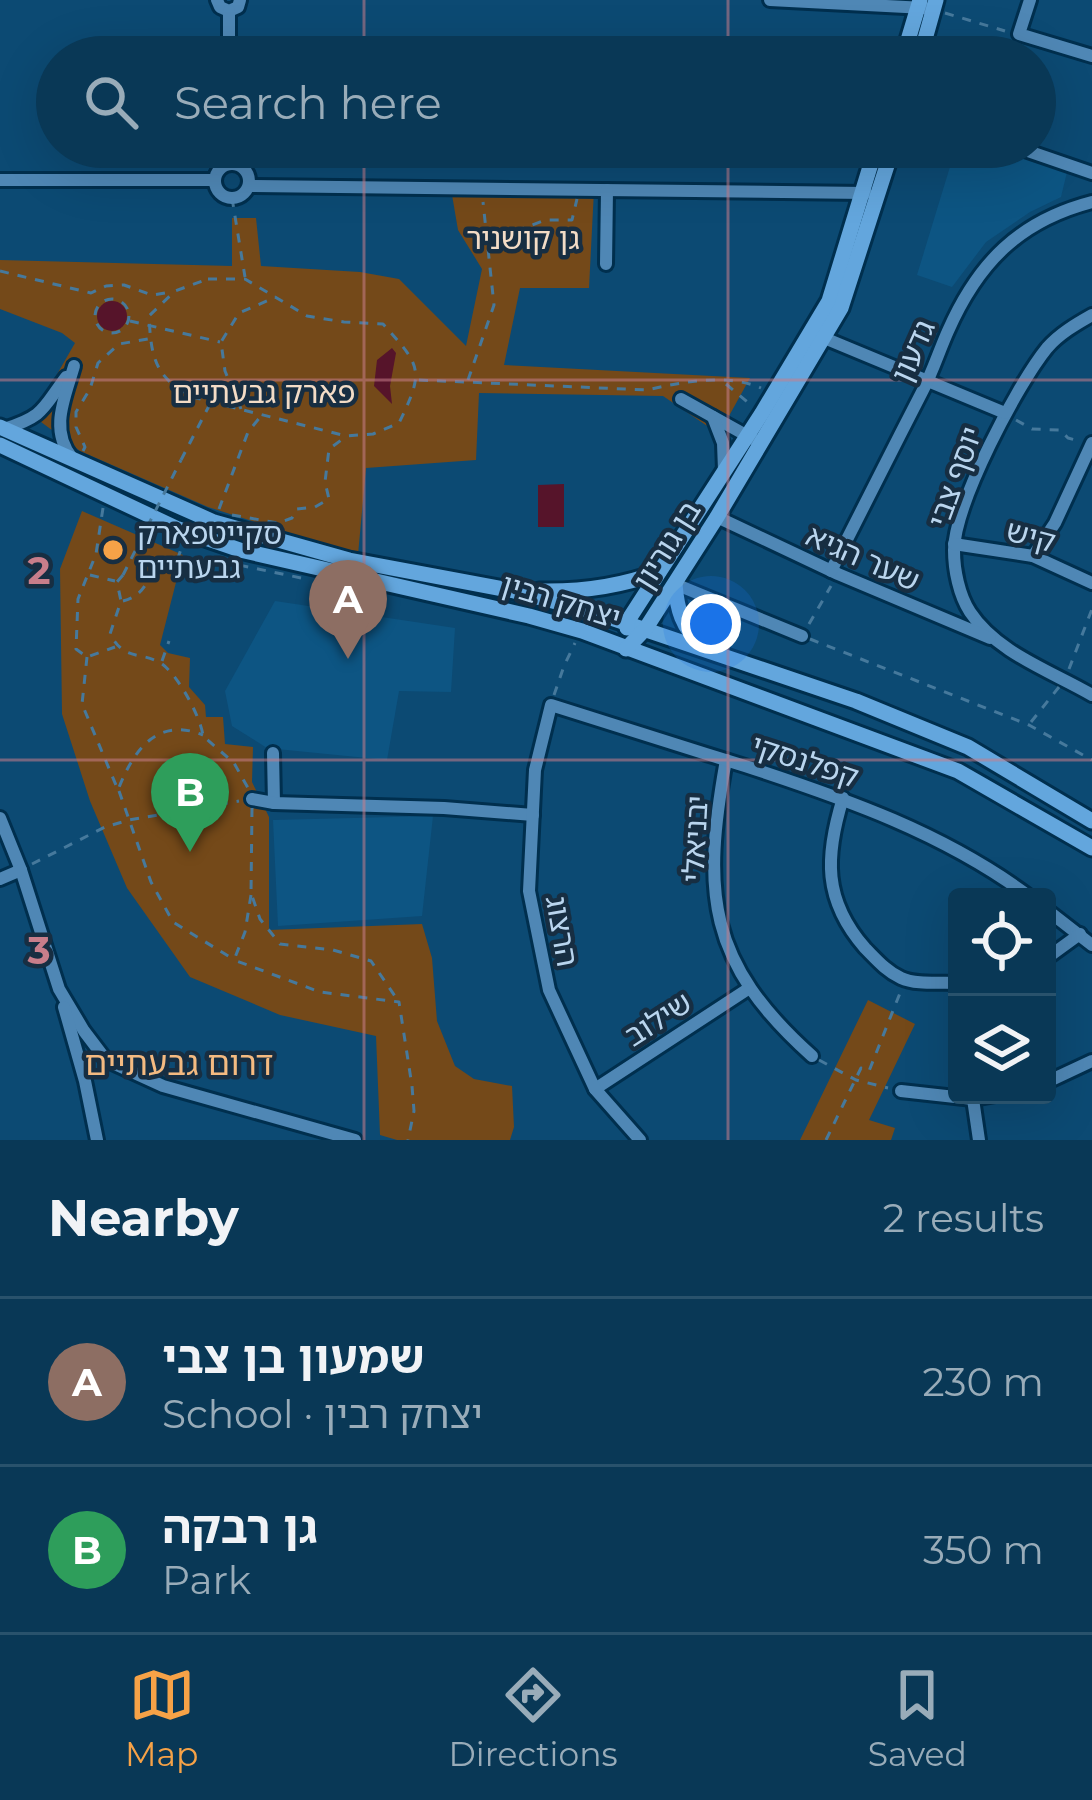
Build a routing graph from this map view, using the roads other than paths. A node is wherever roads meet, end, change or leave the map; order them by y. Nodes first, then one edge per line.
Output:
1 (217, 0) edge
2 (241, 0) edge
3 (770, 0) edge
4 (1030, 0) edge
5 (927, 4) edge
6 (229, 11) junction
7 (230, 36) edge
8 (913, 36) edge
9 (923, 36) edge
10 (1025, 36) edge
11 (1056, 45) edge
12 (1092, 56) edge
13 (1056, 161) edge
14 (223, 168) edge
15 (241, 168) edge
16 (873, 168) edge
17 (883, 168) edge
18 (1092, 173) edge
19 (0, 180) edge
20 (215, 180) junction
21 (249, 186) junction
22 (607, 190) junction
23 (870, 194) junction
24 (1092, 202) edge
25 (606, 264) dead end
26 (1092, 316) edge
27 (817, 335) junction
28 (928, 381) junction
29 (681, 399) dead end
30 (1005, 413) junction
31 (712, 416) junction
32 (1, 433) edge
33 (753, 439) junction
34 (1091, 444) edge
35 (77, 463) junction
36 (724, 470) junction
37 (717, 517) junction
38 (954, 544) junction
39 (1033, 556) junction
40 (659, 572) junction
41 (835, 572) junction
42 (1092, 583) edge
43 (675, 584) junction
44 (514, 591) junction
45 (627, 622) junction
46 (646, 628) junction
47 (802, 636) road end
48 (991, 639) junction
49 (626, 649) junction
50 (713, 655) junction
51 (1092, 695) edge
52 (550, 705) joint
53 (273, 753) dead end
54 (726, 760) junction
55 (843, 798) junction
56 (253, 799) road end
57 (274, 803) junction
58 (532, 815) junction
59 (0, 818) edge
60 (1092, 821) edge
61 (1092, 848) edge
62 (21, 870) junction
63 (0, 879) edge
64 (1016, 888) edge
65 (1056, 917) edge
66 (1080, 934) junction
67 (1092, 945) edge
68 (1056, 951) edge
69 (948, 982) edge
70 (748, 988) junction
71 (59, 989) junction
72 (102, 1055) junction
73 (812, 1056) road end
74 (1092, 1060) edge
75 (80, 1064) junction
76 (1056, 1078) edge
77 (85, 1081) junction
78 (595, 1089) junction
79 (901, 1091) road end
80 (948, 1096) edge
81 (974, 1104) edge
82 (97, 1140) edge
83 (355, 1140) edge
84 (640, 1140) edge
85 (979, 1140) edge

1 - 6 street
2 - 6 street
3 - 5 street
4 - 10 street
5 - 8 main road
5 - 9 main road
6 - 7 street
11 - 12 street
13 - 18 street
14 - 20 street
15 - 21 street
16 - 23 main road, בן גוריון
17 - 23 main road, בן גוריון
19 - 20 street
20 - 21 street
21 - 22 street
22 - 23 street
22 - 25 street
23 - 27 main road, בן גוריון
24 - 28 street, גדעון
26 - 30 street, יוסף צבי
27 - 28 street
27 - 33 main road, בן גוריון
27 - 33 main road, בן גוריון
28 - 30 street
28 - 41 street, גדעון
29 - 31 street
30 - 38 street, יוסף צבי
31 - 33 street
31 - 36 street
32 - 35 main road, יצחק רבין
32 - 35 street
32 - 49 main road, יצחק רבין
33 - 36 main road, בן גוריון
33 - 37 main road, בן גוריון
34 - 39 street
35 - 44 main road, יצחק רבין
36 - 40 main road, בן גוריון
37 - 41 street, שער הגיא
37 - 43 main road, בן גוריון
38 - 39 street, קיש
38 - 48 street, יוסף צבי
39 - 42 street, קיש
40 - 44 main road
40 - 45 main road, בן גוריון
41 - 48 street, שער הגיא
43 - 46 main road, בן גוריון
43 - 47 street
43 - 50 main road
44 - 45 main road, יצחק רבין
45 - 46 main road, יצחק רבין
45 - 49 main road, בן גוריון
46 - 49 main road, בן גוריון
46 - 50 main road, יצחק רבין
48 - 51 street
49 - 61 main road, יצחק רבין
50 - 60 main road, יצחק רבין
52 - 54 street, קפלנסקי
52 - 58 street, הרצוג
53 - 57 street
54 - 55 street, קפלנסקי
54 - 70 street, יבניאלי
55 - 64 street, קפלנסקי
55 - 69 street
56 - 57 street
57 - 58 street
58 - 78 street, הרצוג
59 - 62 street
62 - 63 street
62 - 71 street
65 - 66 street
66 - 67 street
66 - 68 street
70 - 73 street, יבניאלי
70 - 78 street, שילוב
71 - 72 street
71 - 75 street
72 - 75 street
72 - 77 street
72 - 83 street
74 - 76 street
75 - 77 street
77 - 82 street
78 - 84 street, הרצוג
79 - 80 street
81 - 85 street

